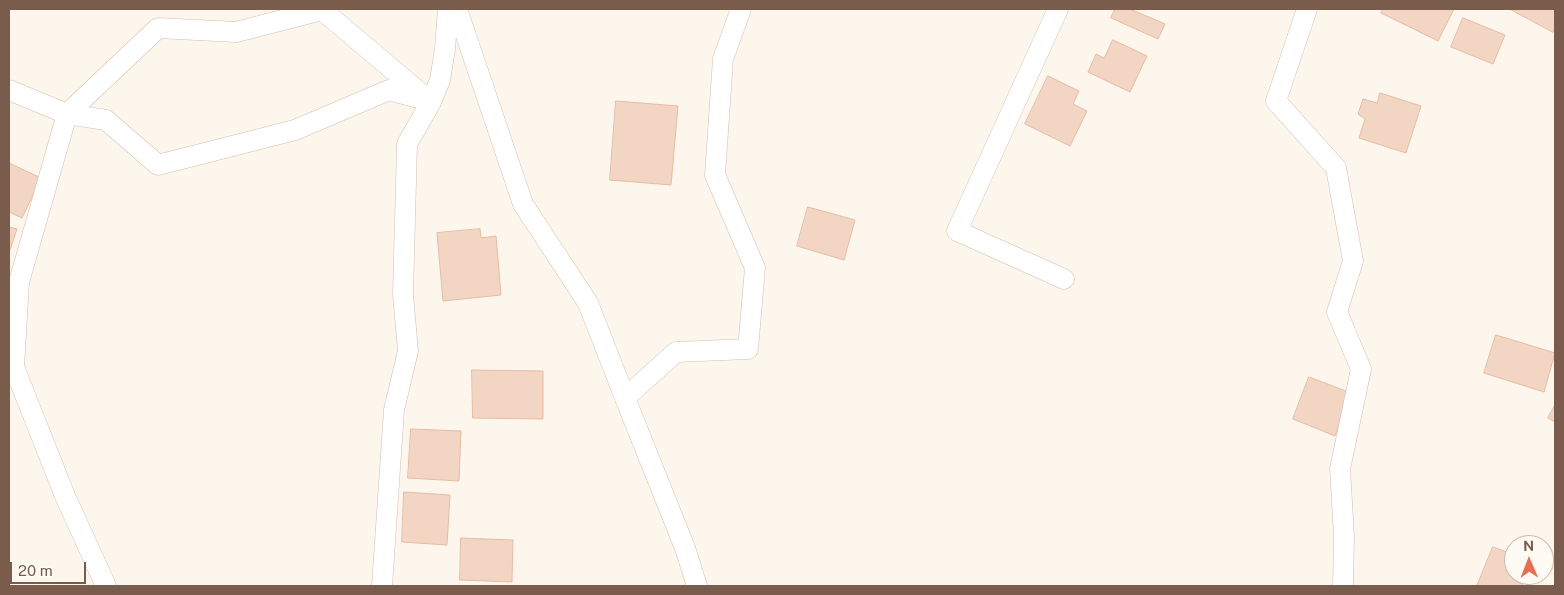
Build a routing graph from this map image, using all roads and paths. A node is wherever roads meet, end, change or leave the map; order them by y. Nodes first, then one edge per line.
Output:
1 (448, 9) edge
2 (457, 9) edge
3 (742, 9) edge
4 (1058, 9) edge
5 (1307, 9) edge
6 (9, 90) edge
7 (432, 102) junction
8 (67, 114) junction
9 (1064, 279) dead end
10 (625, 398) junction
11 (1341, 583) edge
12 (106, 586) edge
13 (382, 586) edge
14 (697, 586) edge

1 - 7 street
2 - 10 street
3 - 10 street
4 - 9 street
5 - 11 street
6 - 8 street
7 - 8 street
7 - 8 street
7 - 13 street
8 - 12 street
10 - 14 street

